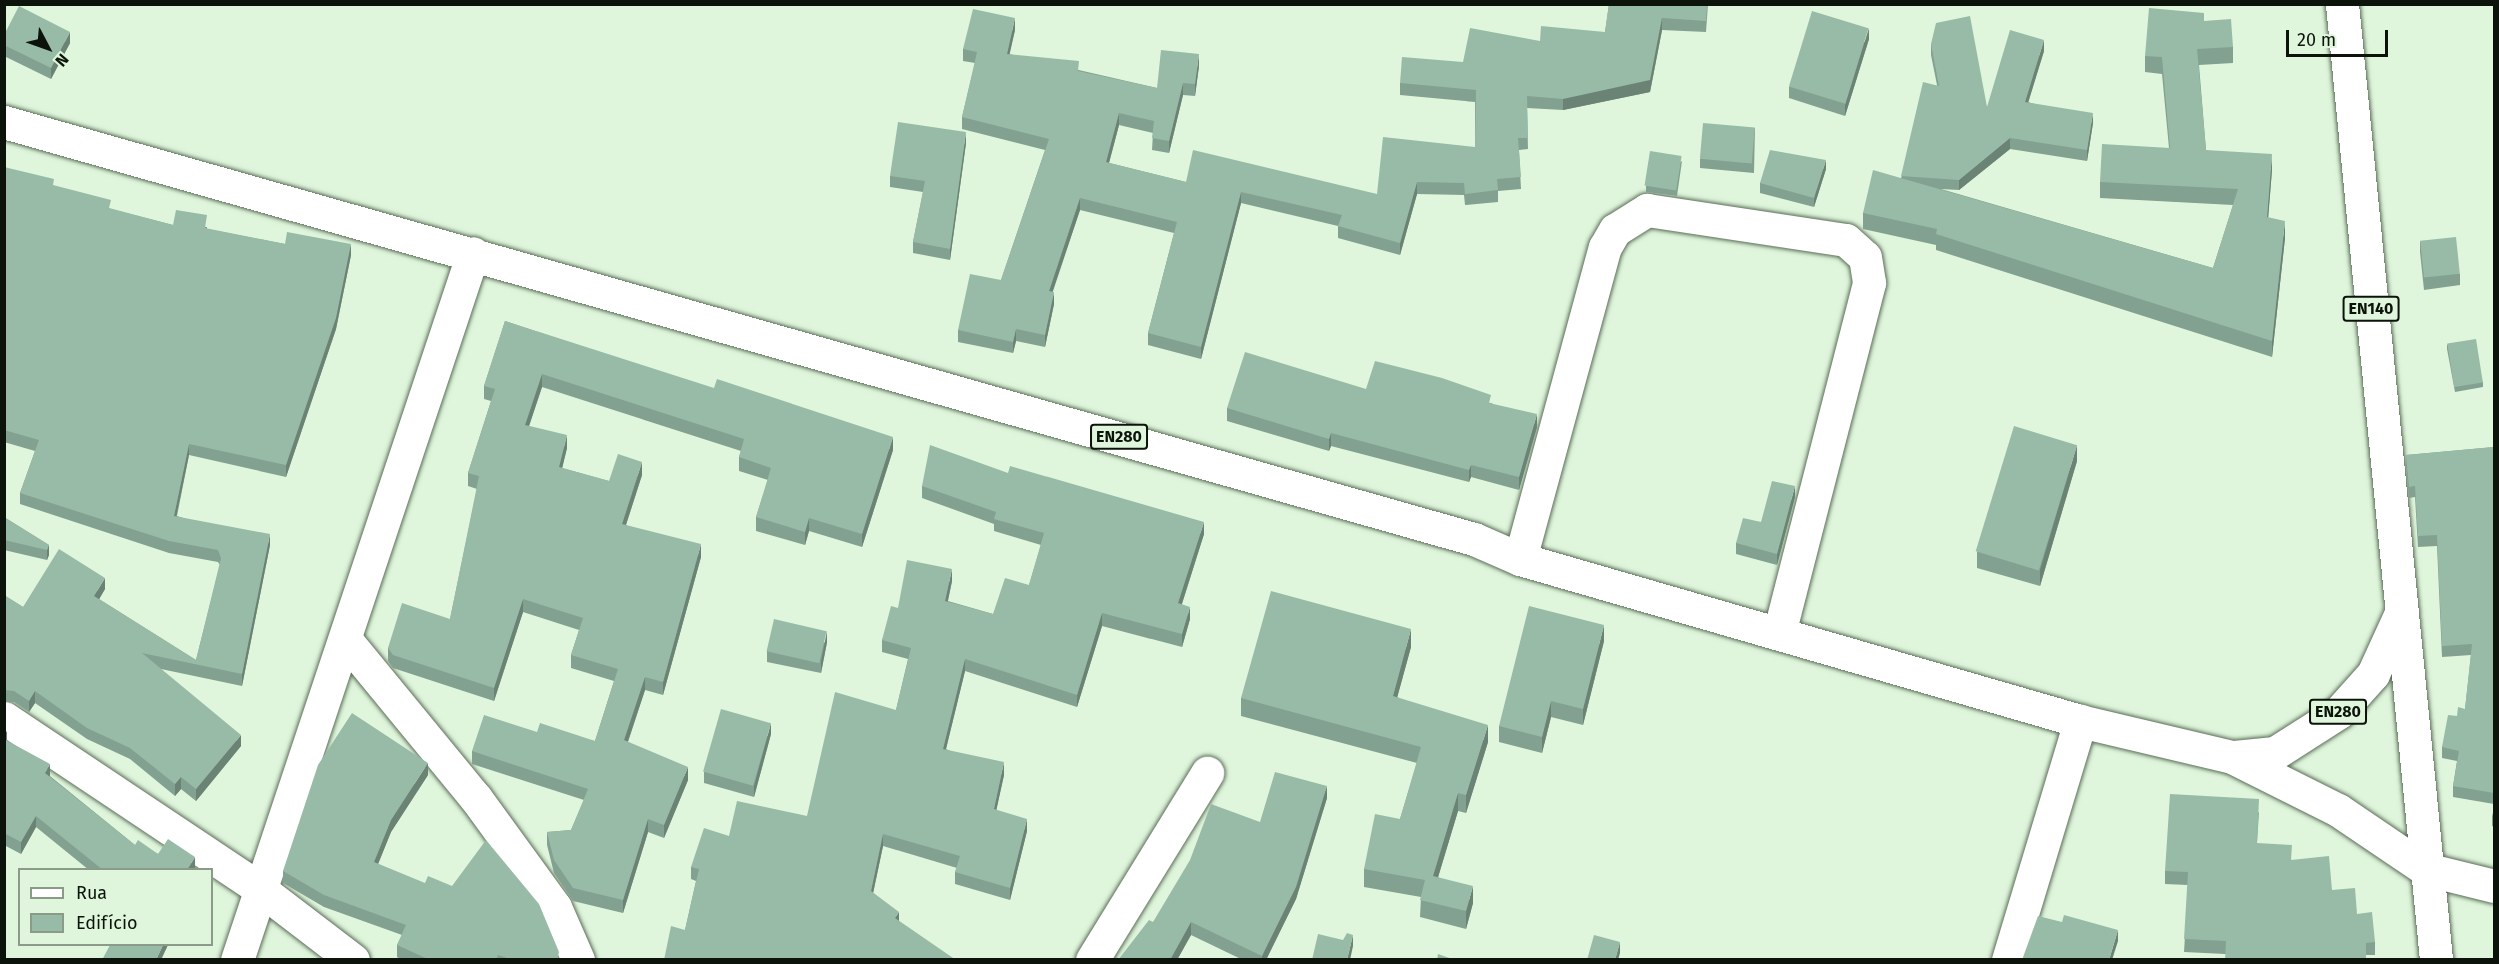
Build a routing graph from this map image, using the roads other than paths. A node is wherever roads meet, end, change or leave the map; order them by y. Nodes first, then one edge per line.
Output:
1 (2342, 4) edge
2 (4, 122) edge
3 (473, 253) junction
4 (1520, 559) junction
5 (2400, 613) junction
6 (1779, 634) junction
7 (345, 639) junction
8 (4, 718) edge
9 (2080, 721) junction
10 (2232, 757) junction
11 (1207, 773) dead end
12 (2425, 869) junction
13 (2494, 886) edge
14 (260, 889) junction
15 (237, 960) edge
16 (353, 960) edge
17 (578, 960) edge
18 (1092, 960) edge
19 (2008, 960) edge
20 (2436, 960) edge

1 - 5 main road, EN140
2 - 3 main road, EN280
3 - 4 main road, EN280
3 - 7 main road
4 - 6 main road, EN280
4 - 6 main road
5 - 10 main road, EN280
5 - 12 main road, EN140
6 - 9 main road, EN280
7 - 14 main road
7 - 17 main road
8 - 14 main road
9 - 10 main road, EN280
9 - 19 main road
10 - 12 main road, EN280
11 - 18 main road
12 - 13 main road
12 - 20 main road, EN140
14 - 15 main road
14 - 16 main road

